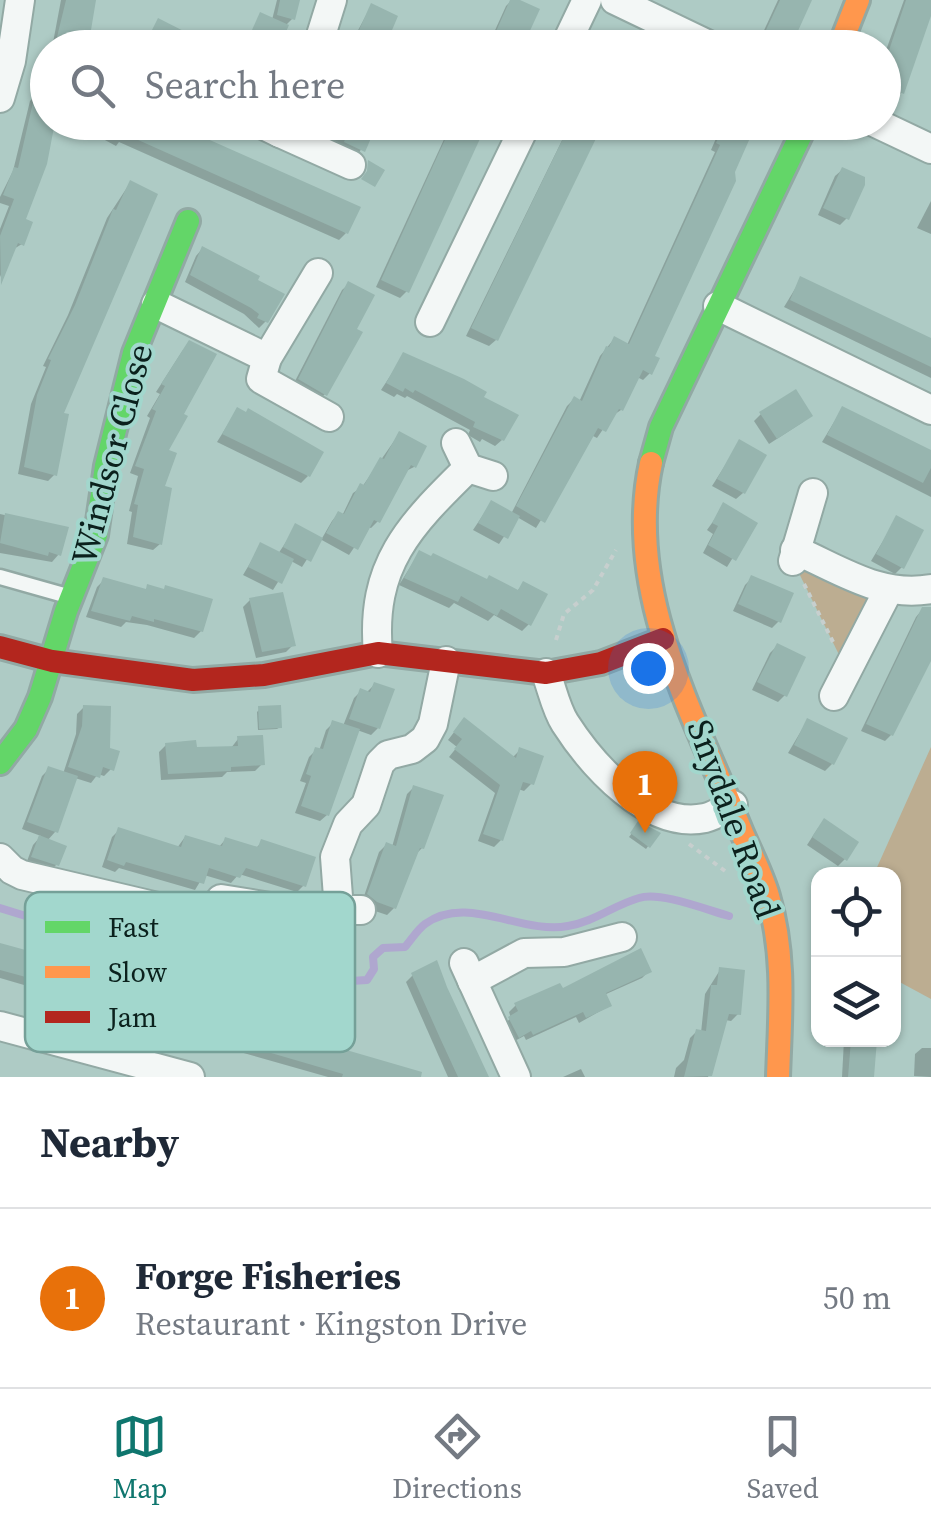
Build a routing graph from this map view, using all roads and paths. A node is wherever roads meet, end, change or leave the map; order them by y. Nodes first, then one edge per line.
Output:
1 (20, 0) edge
2 (332, 0) edge
3 (587, 0) edge
4 (614, 0) edge
5 (858, 0) edge
6 (323, 30) edge
7 (573, 30) edge
8 (677, 30) edge
9 (846, 30) edge
10 (5, 61) edge
11 (0, 98) edge
12 (901, 135) edge
13 (301, 140) edge
14 (519, 140) edge
15 (798, 140) edge
16 (931, 149) edge
17 (351, 166) dead end
18 (188, 221) dead end
19 (318, 273) dead end
20 (156, 304) junction
21 (718, 306) junction
22 (430, 322) dead end
23 (267, 358) junction
24 (931, 410) edge
25 (329, 417) dead end
26 (472, 462) dead end
27 (813, 493) dead end
28 (644, 515) junction
29 (794, 556) junction
30 (0, 577) edge
31 (931, 588) edge
32 (888, 591) junction
33 (72, 597) junction
34 (663, 639) junction
35 (0, 646) edge
36 (378, 653) junction
37 (52, 661) junction
38 (446, 661) junction
39 (546, 673) junction
40 (835, 680) joint
41 (0, 763) edge
42 (733, 805) junction
43 (676, 817) junction
44 (0, 858) edge
45 (96, 892) edge
46 (345, 892) edge
47 (768, 894) junction
48 (622, 937) dead end
49 (0, 1026) edge
50 (25, 1033) edge
51 (97, 1052) edge
52 (190, 1077) edge
53 (516, 1077) edge
54 (778, 1077) edge

1 - 10 street
2 - 6 street
3 - 7 street
4 - 8 street
5 - 9 street
10 - 11 street
12 - 16 street
13 - 17 street
14 - 22 street
15 - 21 street, Snydale Road
18 - 20 street, Windsor Close
19 - 23 street
20 - 23 street, Windsor Close
20 - 33 street, Windsor Close
21 - 24 street
21 - 28 street, Snydale Road
23 - 25 street
26 - 36 street
27 - 29 street
28 - 34 street, Snydale Road
28 - 39 path
29 - 32 street
29 - 40 path
30 - 33 lane
31 - 32 street
32 - 40 street
33 - 37 street, Windsor Close
34 - 39 street
34 - 42 street, Snydale Road
35 - 37 street
36 - 37 street
36 - 38 street
37 - 41 street, Windsor Close
38 - 39 street
38 - 46 street
39 - 43 street
42 - 43 street
42 - 47 street, Snydale Road
43 - 47 path
44 - 45 street
47 - 54 street, Snydale Road
48 - 53 street
49 - 50 street
51 - 52 street

